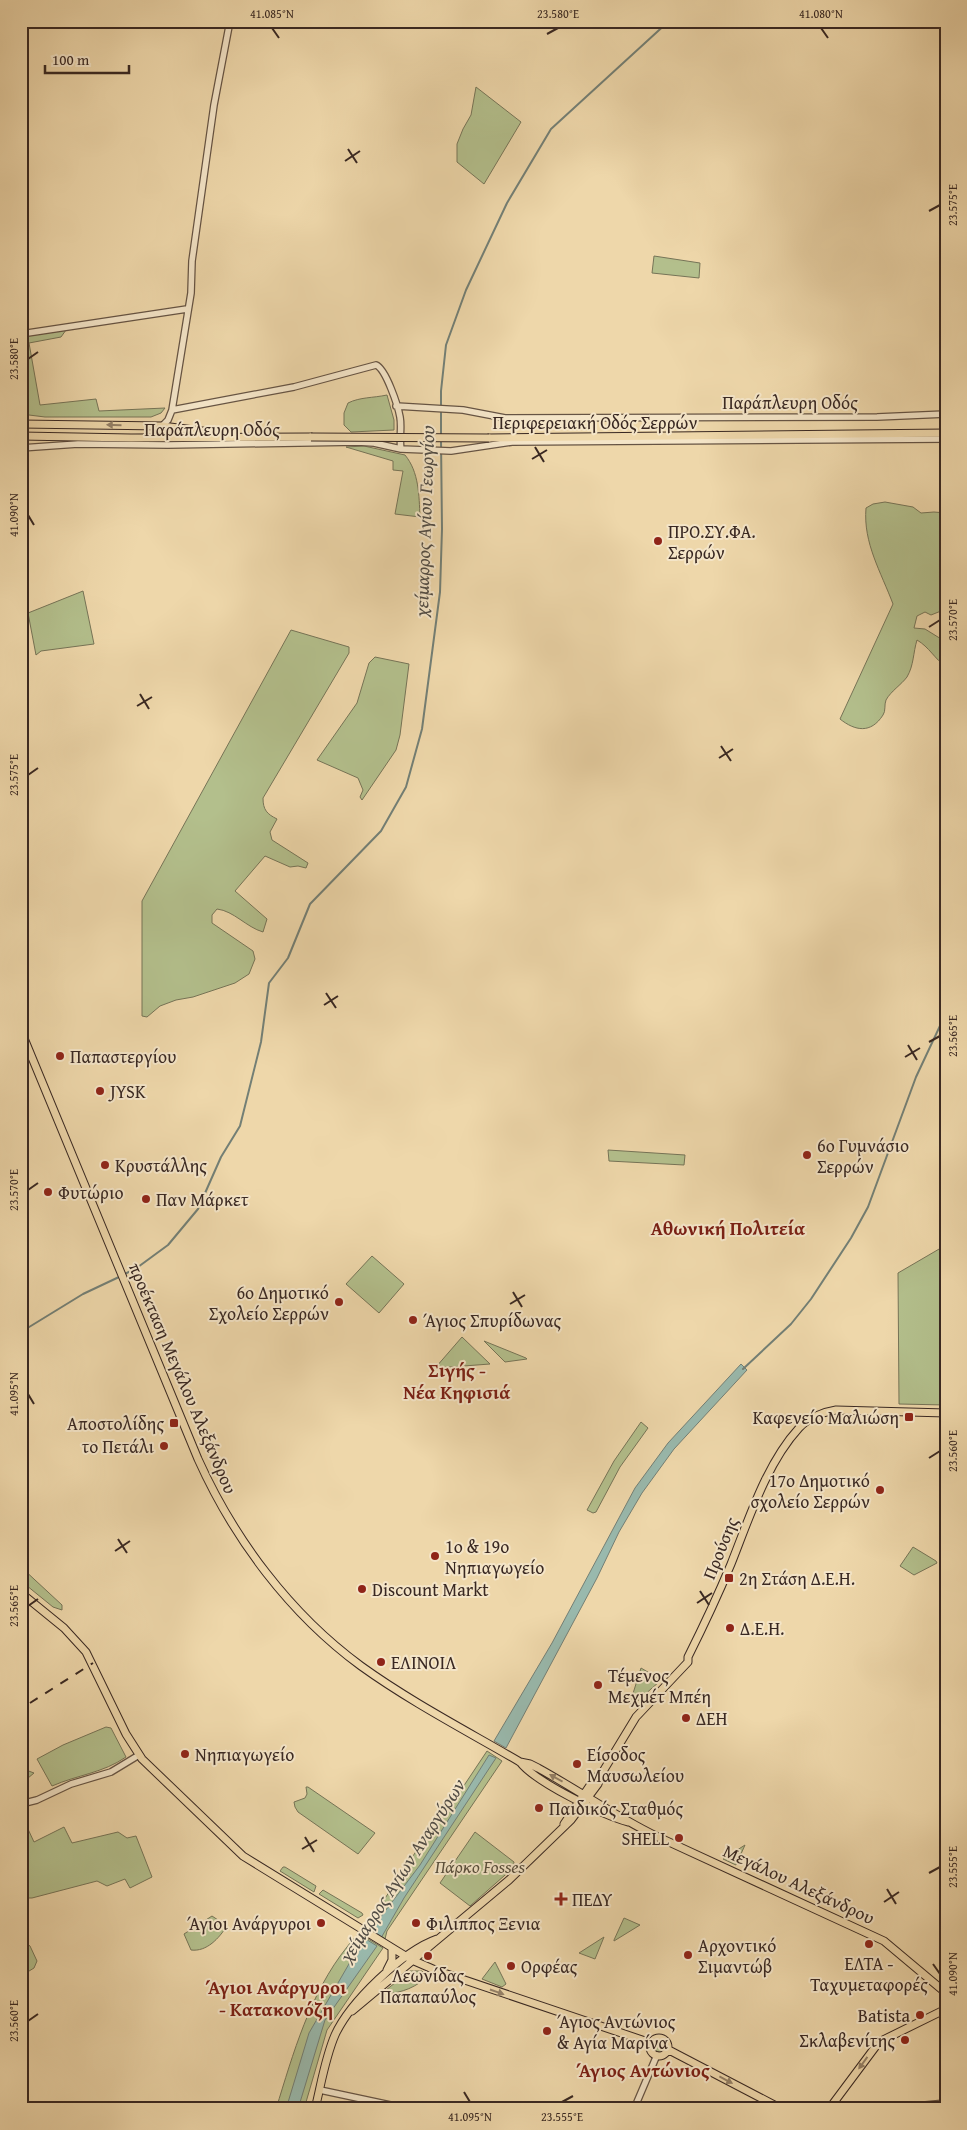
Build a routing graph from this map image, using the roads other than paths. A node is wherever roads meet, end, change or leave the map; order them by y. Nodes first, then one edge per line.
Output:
1 (230, 21) edge
2 (187, 309) junction
3 (21, 334) edge
4 (396, 406) junction
5 (172, 410) junction
6 (946, 414) edge
7 (21, 424) edge
8 (162, 426) junction
9 (946, 433) edge
10 (21, 436) edge
11 (244, 436) junction
12 (946, 440) edge
13 (21, 448) edge
14 (401, 449) junction
15 (21, 1031) edge
16 (946, 1413) edge
17 (21, 1593) edge
18 (139, 1756) junction
19 (517, 1761) junction
20 (568, 1794) junction
21 (584, 1798) junction
22 (21, 1804) edge
23 (571, 1811) junction
24 (563, 1826) junction
25 (389, 1947) junction
26 (409, 1959) junction
27 (384, 1974) junction
28 (946, 1993) edge
29 (946, 2009) edge
30 (352, 2010) junction
31 (651, 2043) junction
32 (667, 2049) junction
33 (656, 2055) junction
34 (320, 2090) junction
35 (946, 2103) edge
36 (314, 2109) edge
37 (409, 2109) edge
38 (634, 2109) edge
39 (782, 2109) edge
40 (829, 2109) edge
41 (905, 2109) edge

1 - 2 street
2 - 3 street
2 - 5 street
4 - 5 street, Παράπλευρη Οδός
4 - 6 street, Παράπλευρη Οδός
4 - 14 street, Παράπλευρη Οδός
5 - 8 street, Παράπλευρη Οδός
8 -> 7 main road, Περιφερειακή Οδός Σερρών
8 - 11 main road, Περιφερειακή Οδός Σερρών
9 - 11 main road, Περιφερειακή Οδός Σερρών, bridge
10 - 11 main road, Περιφερειακή Οδός Σερρών
12 - 14 street, Παράπλευρη Οδός
13 - 14 street, Παράπλευρη Οδός
15 - 19 main road, προέκταση Μεγάλου Αλεξάνδρου
16 - 21 main road, Προύσης
17 - 18 main road
18 - 22 street
18 - 25 main road
19 - 20 main road, Μεγάλου Αλεξάνδρου
21 -> 19 main road, Μεγάλου Αλεξάνδρου
20 - 21 main road, Μεγάλου Αλεξάνδρου
20 - 23 main road
21 - 23 main road
21 - 24 main road
21 - 28 main road, Μεγάλου Αλεξάνδρου
23 - 24 main road
24 - 26 main road
25 - 26 main road
25 - 27 main road
26 - 27 main road
26 - 30 main road
26 -> 31 main road
27 - 30 main road
29 -> 40 main road
30 - 34 main road
31 - 32 main road
31 - 33 main road
32 - 33 main road
32 -> 39 main road
33 - 38 street
34 - 36 main road
34 - 37 street
35 - 41 street

